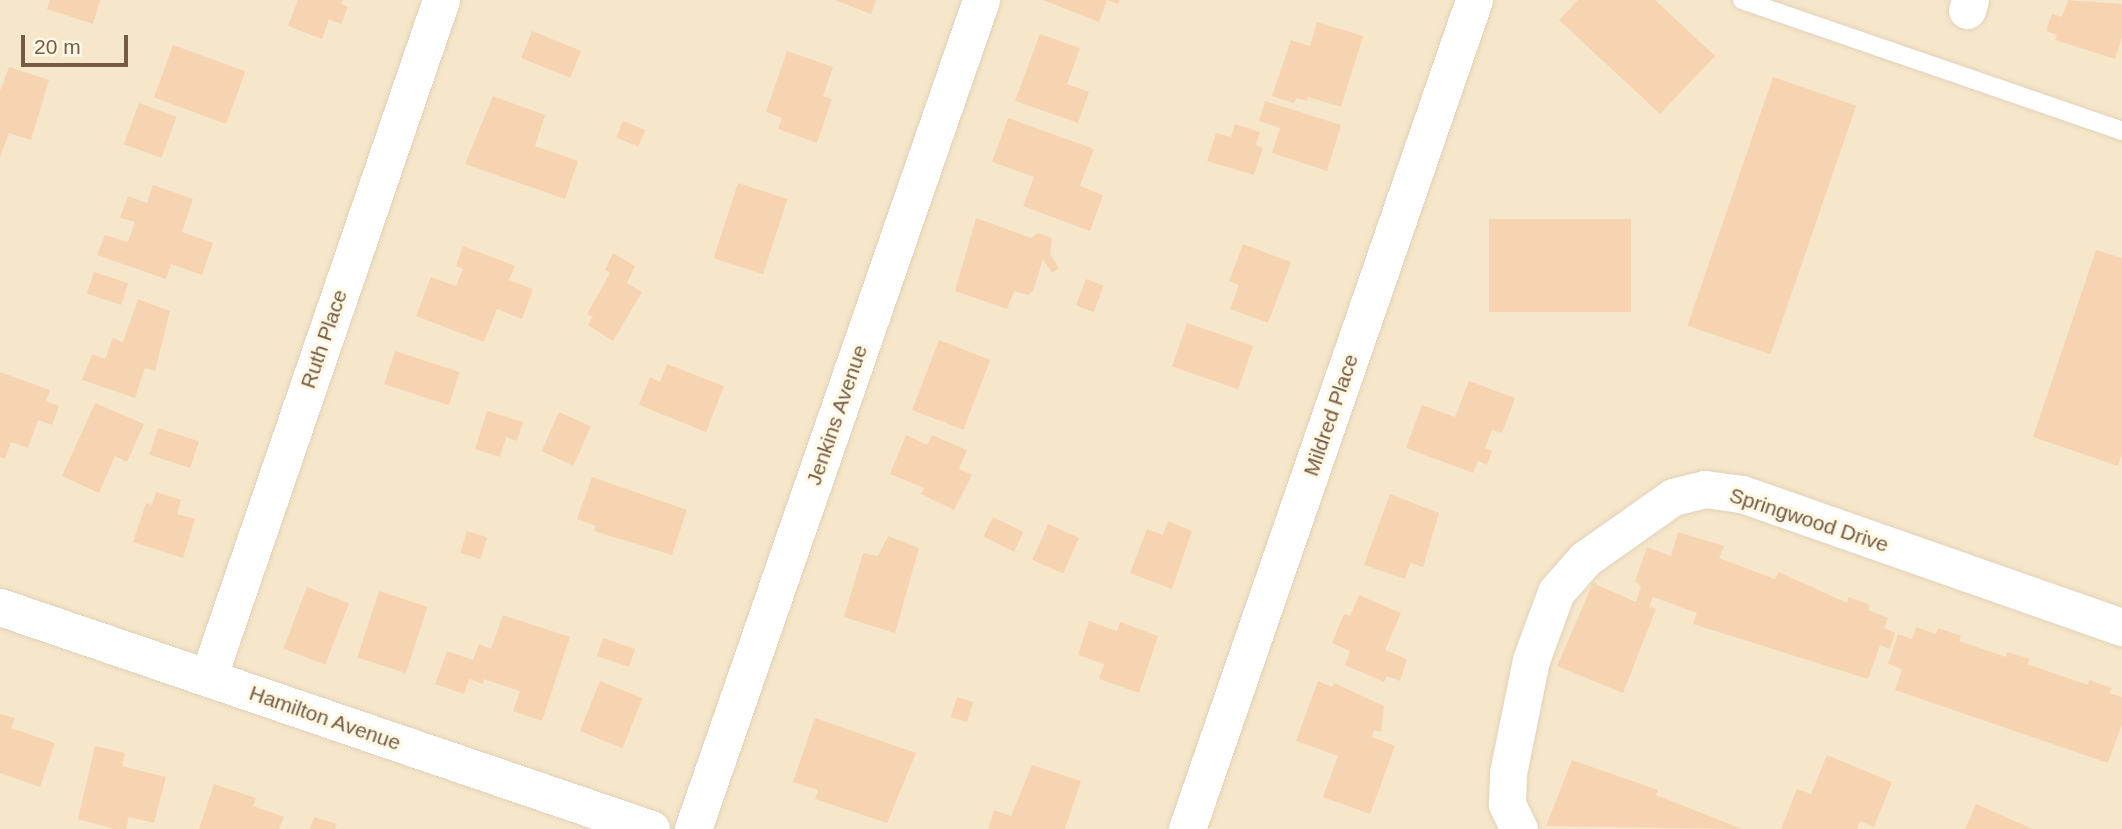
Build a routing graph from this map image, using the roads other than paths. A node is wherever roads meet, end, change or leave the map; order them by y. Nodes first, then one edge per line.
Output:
1 (441, 0) edge
2 (981, 0) edge
3 (1474, 0) edge
4 (1742, 0) edge
5 (2122, 131) edge
6 (0, 607) edge
7 (2122, 627) edge
8 (208, 678) junction
9 (651, 829) edge
10 (693, 829) edge
11 (1187, 829) edge
12 (1519, 829) edge

1 - 8 street, Ruth Place
2 - 10 street, Jenkins Avenue
3 - 11 street, Mildred Place
4 - 5 lane
6 - 8 street, Hamilton Avenue
7 - 12 street, Springwood Drive
8 - 9 street, Hamilton Avenue

